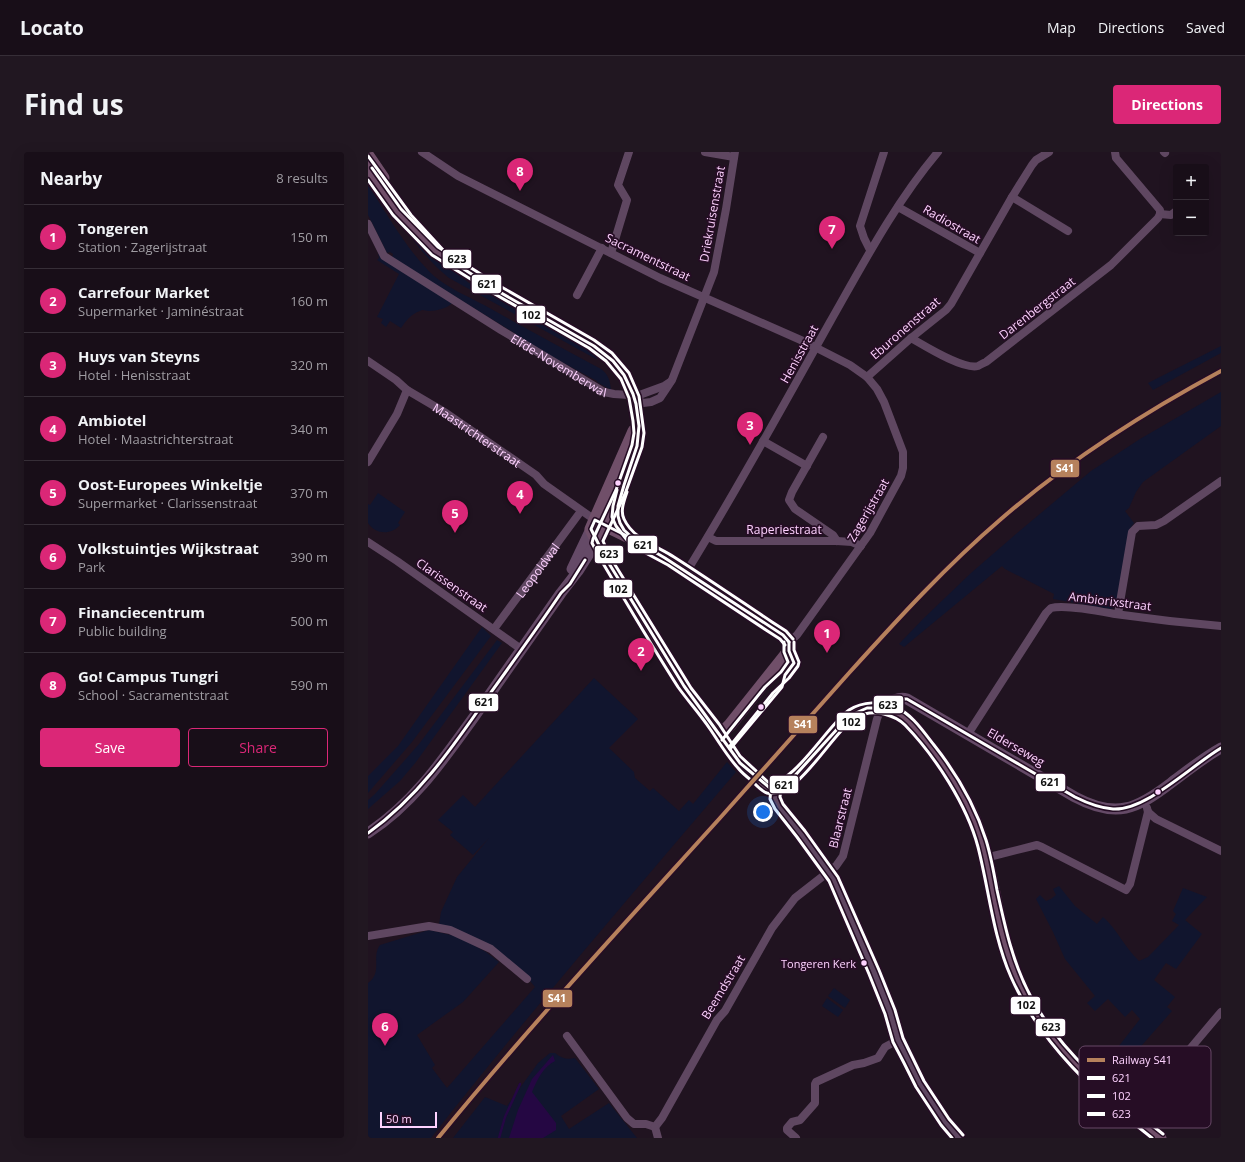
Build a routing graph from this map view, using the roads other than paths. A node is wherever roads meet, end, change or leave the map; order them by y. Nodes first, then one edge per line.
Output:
1 (422, 152) edge
2 (629, 152) edge
3 (705, 152) edge
4 (884, 152) edge
5 (938, 152) edge
6 (1050, 152) edge
7 (1115, 152) edge
8 (734, 154) edge
9 (368, 156) edge
10 (368, 171) edge
11 (1012, 197) junction
12 (898, 207) junction
13 (1160, 214) junction
14 (1173, 214) edge
15 (368, 224) edge
16 (1068, 231) dead end
17 (602, 248) junction
18 (870, 250) junction
19 (611, 253) junction
20 (980, 253) junction
21 (454, 262) junction
22 (577, 295) dead end
23 (703, 298) junction
24 (911, 338) junction
25 (816, 347) junction
26 (368, 361) edge
27 (867, 377) junction
28 (407, 390) junction
29 (634, 397) junction
30 (638, 424) junction
31 (823, 437) dead end
32 (763, 441) junction
33 (368, 462) edge
34 (807, 466) junction
35 (1221, 481) edge
36 (622, 492) junction
37 (581, 511) junction
38 (597, 529) junction
39 (632, 538) junction
40 (708, 538) junction
41 (837, 541) junction
42 (368, 542) edge
43 (861, 546) junction
44 (605, 558) junction
45 (585, 560) junction
46 (687, 571) junction
47 (561, 593) junction
48 (1118, 614) junction
49 (1221, 626) edge
50 (494, 630) junction
51 (789, 642) junction
52 (522, 649) junction
53 (881, 708) junction
54 (720, 734) junction
55 (968, 734) junction
56 (1221, 748) edge
57 (740, 763) tunnel mouth
58 (770, 787) joint
59 (1146, 807) junction
60 (368, 833) edge
61 (1221, 851) edge
62 (985, 858) junction
63 (828, 873) junction
64 (368, 936) edge
65 (527, 979) dead end
66 (1221, 1012) edge
67 (566, 1036) dead end
68 (898, 1040) junction
69 (1192, 1046) edge
70 (1079, 1069) edge
71 (655, 1127) junction
72 (1147, 1128) edge
73 (658, 1138) edge
74 (796, 1138) edge
75 (959, 1138) edge
76 (1160, 1138) edge

1 - 17 street, Sacramentstraat
2 - 19 street
3 - 8 street, Driekruisenstraat
4 - 18 street
5 - 12 street, Henisstraat
6 - 11 street, Radiostraat
7 - 13 street
8 - 23 street, Driekruisenstraat
9 - 21 main road, Elfde-Novemberwal
10 - 21 main road, Elfde-Novemberwal
11 - 16 street
11 - 20 street, Radiostraat
12 - 18 street, Henisstraat
12 - 20 street, Radiostraat
13 - 14 street
13 - 24 street, Darenbergstraat
15 - 29 street, Elfde-Novemberwal
17 - 19 street, Sacramentstraat
17 - 22 street
18 - 25 street, Henisstraat
19 - 23 street, Sacramentstraat
20 - 24 street, Eburonenstraat
21 - 29 main road, Elfde-Novemberwal
23 - 25 street, Sacramentstraat
23 - 29 street, Driekruisenstraat
24 - 27 street, Eburonenstraat
25 - 27 street, Sacramentstraat
25 - 32 street, Henisstraat
26 - 28 street, Maastrichterstraat
27 - 43 street, Zagerijstraat
28 - 33 street
28 - 37 street, Maastrichterstraat
29 - 30 main road
30 - 36 main road
30 - 38 main road
31 - 34 street
32 - 34 street
32 - 40 street, Henisstraat
34 - 41 street
35 - 48 street
36 - 38 main road
36 - 39 main road
37 - 38 street, Maastrichterstraat
37 - 50 street, Leopoldwal
38 - 39 main road
38 - 44 main road
38 - 45 street, Leopoldwal
38 - 47 street, Leopoldwal
39 - 46 main road
40 - 41 street, Raperiestraat
40 - 46 street, Henisstraat
41 - 43 street, Raperiestraat
42 - 50 street, Clarissenstraat
43 - 51 street, Zagerijstraat
44 - 45 street
44 - 54 main road
45 - 47 street, Leopoldwal
46 - 51 main road
47 - 52 street, Leopoldwal
48 - 49 street, Ambiorixstraat
48 - 55 street, Ambiorixstraat
50 - 52 street, Clarissenstraat
51 - 54 main road
52 - 60 street, Leopoldwal
53 - 55 street, Elderseweg
53 - 58 main road
53 - 62 main road
53 - 63 street, Blaarstraat
54 - 57 main road
55 - 59 street, Elderseweg
56 - 59 street, Elderseweg
58 - 63 street
59 - 61 street
59 - 62 street
62 - 70 main road
63 - 68 street
63 - 71 street, Beemdstraat
64 - 65 street
66 - 69 street
67 - 71 street
68 - 74 street
68 - 75 street
71 - 73 street
72 - 76 main road

